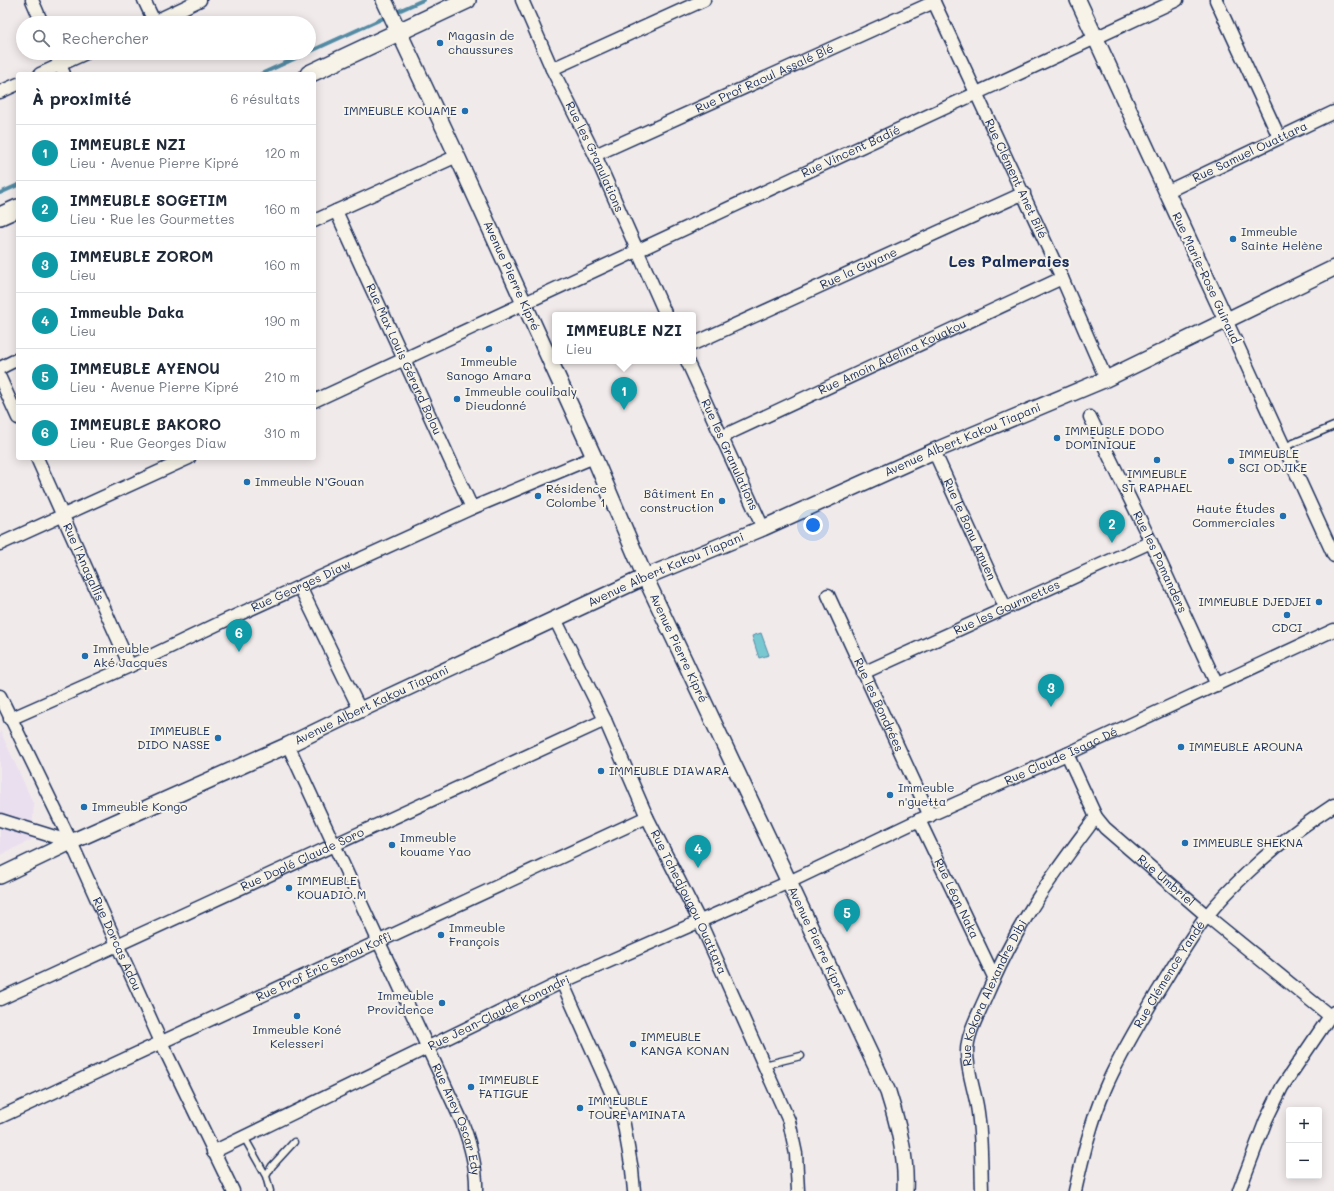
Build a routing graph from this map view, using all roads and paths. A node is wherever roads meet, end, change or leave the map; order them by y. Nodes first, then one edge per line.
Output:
1 (32, 0) edge
2 (144, 0) edge
3 (200, 0) edge
4 (384, 0) edge
5 (466, 0) edge
6 (522, 0) edge
7 (704, 0) edge
8 (1078, 0) edge
9 (1177, 0) edge
10 (1216, 0) edge
11 (934, 1) edge
12 (39, 16) edge
13 (150, 16) edge
14 (165, 16) edge
15 (400, 32) junction
16 (1096, 38) junction
17 (76, 60) edge
18 (62, 69) edge
19 (552, 69) junction
20 (49, 72) edge
21 (314, 72) edge
22 (16, 85) edge
23 (0, 92) edge
24 (977, 92) junction
25 (1334, 112) edge
26 (1279, 137) junction
27 (594, 155) junction
28 (457, 156) junction
29 (1166, 192) junction
30 (1024, 194) junction
31 (16, 209) edge
32 (336, 211) junction
33 (0, 216) edge
34 (316, 220) edge
35 (638, 251) junction
36 (1334, 268) edge
37 (1062, 278) junction
38 (524, 303) junction
39 (665, 312) edge
40 (1226, 320) junction
41 (696, 343) edge
42 (16, 360) edge
43 (403, 360) junction
44 (688, 364) edge
45 (0, 368) edge
46 (0, 378) edge
47 (1106, 379) junction
48 (316, 400) edge
49 (16, 414) edge
50 (1090, 418) dead end
51 (1334, 426) edge
52 (722, 437) junction
53 (1284, 446) junction
54 (934, 451) junction
55 (594, 457) junction
56 (38, 460) edge
57 (185, 460) edge
58 (472, 508) junction
59 (63, 516) junction
60 (763, 528) junction
61 (1151, 542) junction
62 (0, 544) edge
63 (1334, 556) edge
64 (645, 577) junction
65 (300, 587) junction
66 (828, 595) dead end
67 (1005, 607) junction
68 (555, 619) junction
69 (1334, 630) edge
70 (130, 666) junction
71 (863, 673) junction
72 (1217, 685) junction
73 (0, 696) edge
74 (360, 710) junction
75 (10, 718) junction
76 (605, 720) junction
77 (288, 745) junction
78 (1067, 754) junction
79 (1334, 805) edge
80 (647, 817) junction
81 (1096, 817) junction
82 (924, 818) junction
83 (0, 820) edge
84 (71, 842) junction
85 (334, 844) junction
86 (0, 876) edge
87 (789, 882) junction
88 (1207, 916) junction
89 (700, 922) junction
90 (379, 941) junction
91 (116, 946) junction
92 (994, 977) junction
93 (562, 982) junction
94 (0, 999) edge
95 (1332, 1014) edge
96 (161, 1042) junction
97 (428, 1048) junction
98 (801, 1056) dead end
99 (764, 1065) junction
100 (0, 1117) edge
101 (244, 1137) junction
102 (294, 1142) dead end
103 (213, 1152) junction
104 (266, 1176) junction
105 (233, 1191) edge
106 (270, 1191) edge
107 (476, 1191) edge
108 (634, 1191) edge
109 (798, 1191) edge
110 (905, 1191) edge
111 (982, 1191) edge
112 (1075, 1191) edge
113 (1239, 1191) edge

1 - 12 street
2 - 13 street
3 - 14 street
4 - 15 street, Avenue Pierre Kipré
5 - 15 main road
6 - 19 street, Rue les Granulations
7 - 19 street
8 - 16 street, Rue Marie-Rose Guiraud
9 - 16 street, Rue Vincent Badié
10 - 26 street
11 - 24 street, Rue Clément Anet Bilé
11 - 27 street, Rue Prof Raoul Assalé Blé
15 - 21 main road
15 - 28 street, Avenue Pierre Kipré
16 - 24 street, Rue Vincent Badié
16 - 29 street, Rue Marie-Rose Guiraud
17 - 18 street
18 - 20 street
19 - 27 street, Rue les Granulations
22 - 23 street
24 - 30 street, Rue Clément Anet Bilé
24 - 35 street, Rue Vincent Badié
25 - 26 street, Rue Samuel Ouattara
26 - 29 street, Rue Samuel Ouattara
27 - 35 street, Rue les Granulations
28 - 32 street
28 - 38 street, Avenue Pierre Kipré
29 - 40 street, Rue Marie-Rose Guiraud
30 - 37 street, Rue Clément Anet Bilé
30 - 41 street, Rue la Guyane
31 - 33 main road
32 - 34 street
32 - 43 street, Rue Max Louis Gérard Bolou
35 - 38 street, Rue Vincent Badié
35 - 39 street, Rue les Granulations
36 - 40 street, Avenue Albert Kakou Tiapani
37 - 47 street, Rue Clément Anet Bilé
37 - 52 street, Rue Amoin Adelina Kouakou
38 - 43 street, Rue Vincent Badié
38 - 55 street, Avenue Pierre Kipré
40 - 47 street, Avenue Albert Kakou Tiapani
40 - 53 street, Rue Marie-Rose Guiraud
42 - 45 street
43 - 48 street, Rue Vincent Badié
43 - 58 street, Rue Max Louis Gérard Bolou
44 - 52 street, Rue les Granulations
46 - 49 street
47 - 54 street, Avenue Albert Kakou Tiapani
50 - 61 street, Rue les Pomanders
51 - 53 lane
52 - 60 street, Rue les Granulations
53 - 63 street, Rue Marie-Rose Guiraud
54 - 60 street, Avenue Albert Kakou Tiapani
54 - 67 street, Rue le Bonu Amuen
55 - 58 street, Rue Georges Diaw
55 - 64 street, Avenue Pierre Kipré
56 - 59 street, Rue l'Anagallis
57 - 59 street
58 - 65 street, Rue Georges Diaw
59 - 62 street
59 - 70 street, Rue l'Anagallis
60 - 64 street, Avenue Albert Kakou Tiapani
61 - 67 street, Rue les Gourmettes
61 - 72 street, Rue les Pomanders
64 - 68 street, Avenue Albert Kakou Tiapani
64 - 87 street, Avenue Pierre Kipré
65 - 70 street, Rue Georges Diaw
65 - 74 street
66 - 71 street, Rue les Bondrées
67 - 71 street, Rue les Gourmettes
68 - 74 street, Avenue Albert Kakou Tiapani
68 - 76 street, Rue Tchedjougou Ouattara
69 - 72 street, Rue Claude Isaac Dé
70 - 75 street, Rue Georges Diaw
71 - 82 street, Rue les Bondrées
72 - 78 street, Rue Claude Isaac Dé
73 - 75 street, Rue Dorcas Adou
74 - 77 street, Avenue Albert Kakou Tiapani
75 - 84 street, Rue Dorcas Adou
76 - 80 street, Rue Tchedjougou Ouattara
76 - 85 street, Rue Doplé Claude Soro
77 - 84 street, Avenue Albert Kakou Tiapani
77 - 85 street, Rue Aney Oscar Edy
78 - 81 street, Rue Umbriel
78 - 82 street, Rue Claude Isaac Dé
79 - 88 street, Rue Clémence Yandé
80 - 89 street, Rue Tchedjougou Ouattara
80 - 90 street, Rue Prof Éric Senou Koffi
81 - 88 street, Rue Umbriel
81 - 92 street, Rue Kokora Alexandre Dibi
82 - 87 street, Rue Claude Isaac Dé
82 - 92 street, Rue Léon Naka
83 - 84 street
84 - 86 street, Avenue Albert Kakou Tiapani
84 - 91 street, Rue Dorcas Adou
85 - 90 street, Rue Aney Oscar Edy
85 - 91 street, Rue Doplé Claude Soro
87 - 89 street, Rue Jean-Claude Konandri
87 - 110 street, Avenue Pierre Kipré
88 - 95 street, Rue Umbriel
88 - 112 street, Rue Clémence Yandé
89 - 93 street, Rue Jean-Claude Konandri
89 - 99 street, Rue Tchedjougou Ouattara
90 - 96 street, Rue Prof Éric Senou Koffi
90 - 97 street, Rue Aney Oscar Edy
91 - 94 street, Rue Doplé Claude Soro
91 - 96 street, Rue Dorcas Adou
92 - 111 street, Rue Kokora Alexandre Dibi
93 - 97 street, Rue Jean-Claude Konandri
93 - 108 street
95 - 113 street
96 - 100 street, Rue Prof Éric Senou Koffi
96 - 103 street, Rue Dorcas Adou
97 - 101 street, Rue Jean-Claude Konandri
97 - 107 street, Rue Aney Oscar Edy
98 - 99 lane
99 - 109 street, Rue Tchedjougou Ouattara
101 - 103 street, Rue Jean-Claude Konandri
101 - 104 lane
102 - 104 lane
103 - 105 street, Rue Dorcas Adou
104 - 106 lane

